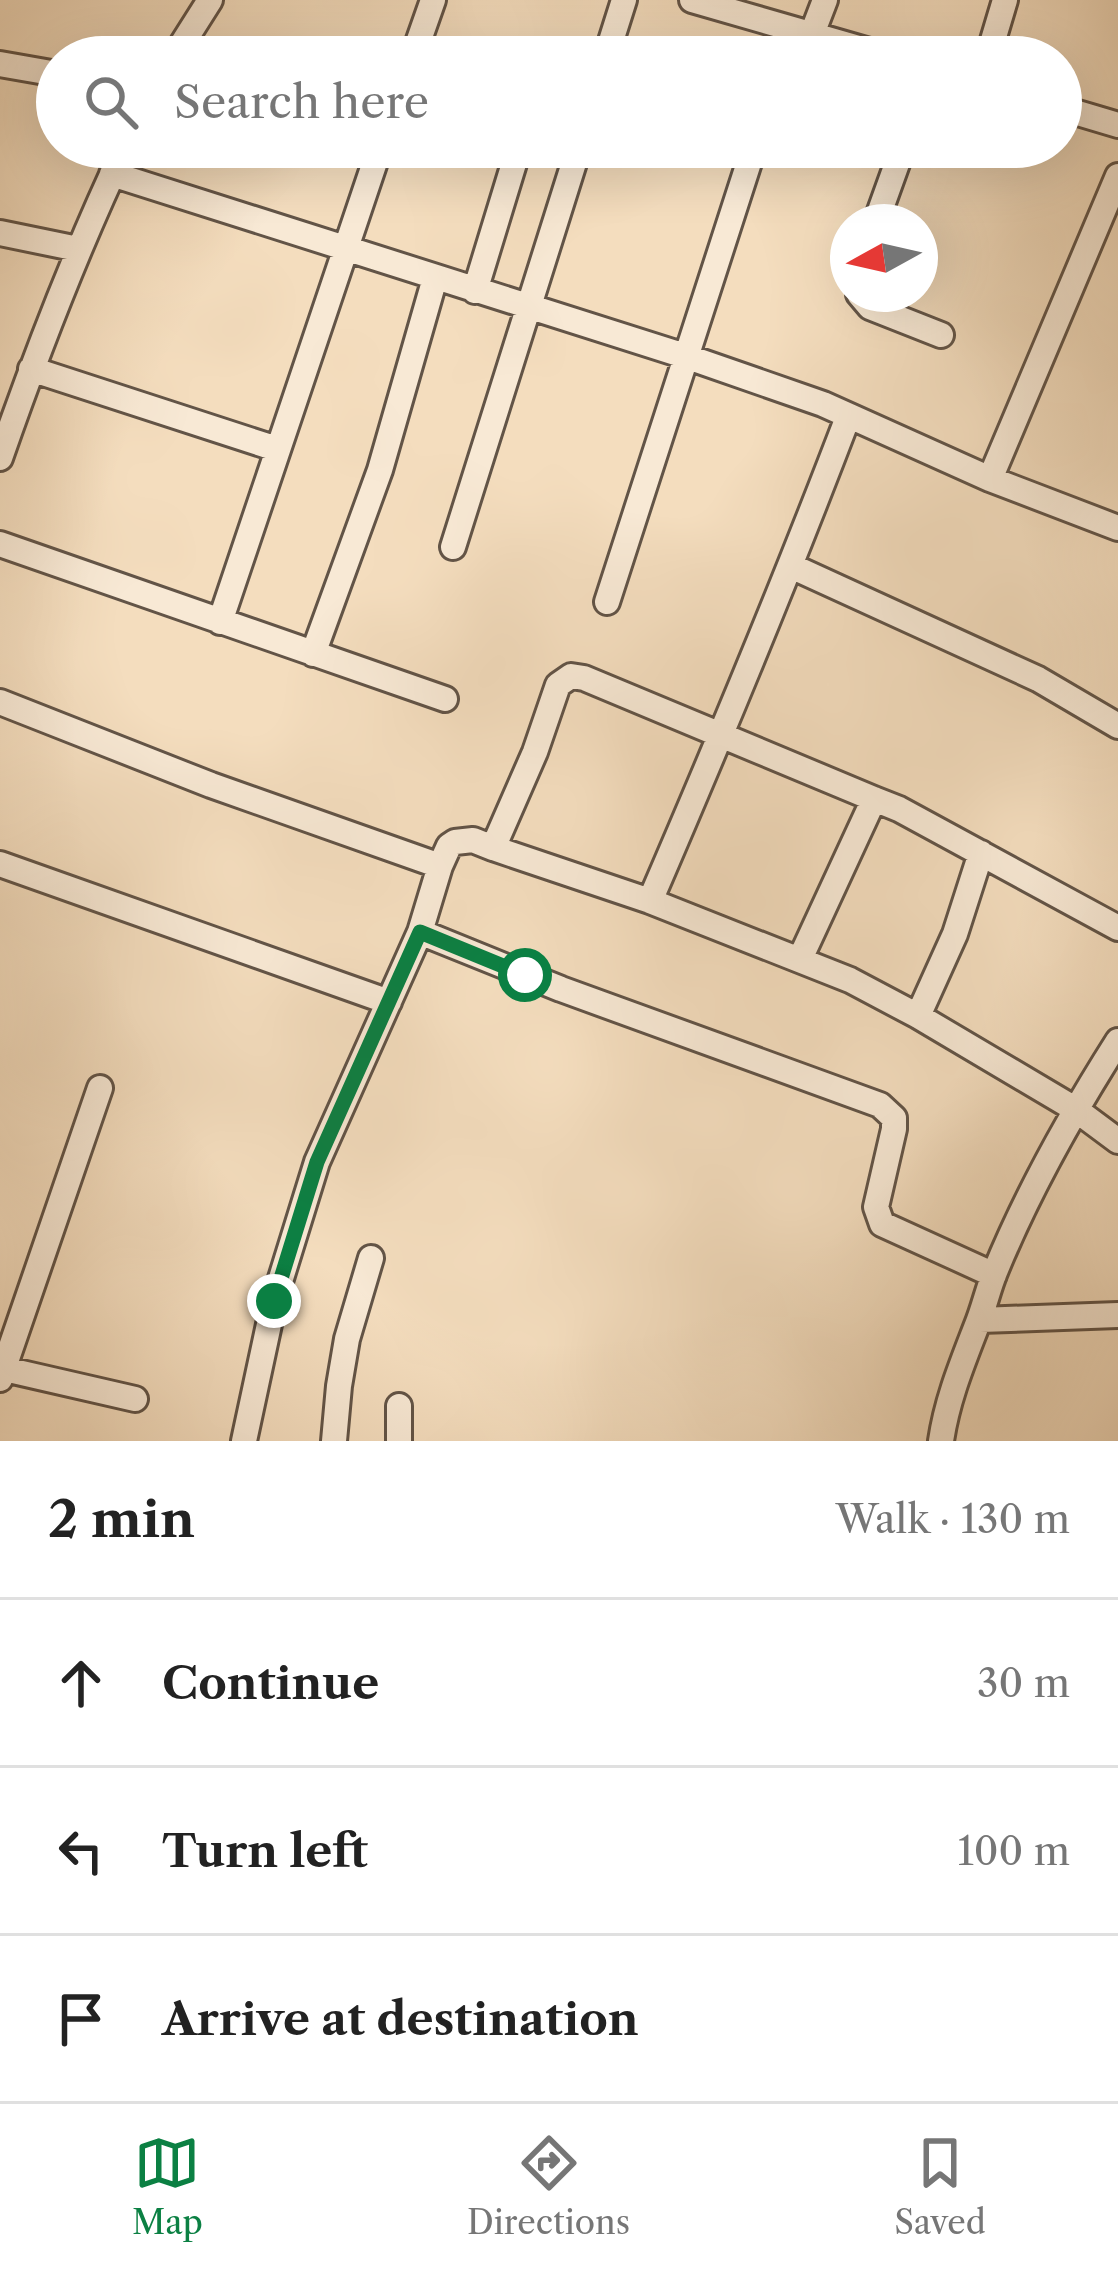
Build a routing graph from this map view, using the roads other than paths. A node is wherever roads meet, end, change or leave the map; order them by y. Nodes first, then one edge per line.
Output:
1 (210, 0) edge
2 (433, 0) edge
3 (623, 0) edge
4 (692, 0) edge
5 (825, 0) edge
6 (1005, 0) edge
7 (812, 34) junction
8 (187, 36) edge
9 (420, 36) edge
10 (612, 36) edge
11 (807, 36) edge
12 (819, 36) edge
13 (994, 36) edge
14 (0, 64) edge
15 (36, 70) edge
16 (1082, 114) edge
17 (1118, 125) edge
18 (115, 168) edge
19 (373, 168) edge
20 (513, 168) edge
21 (573, 168) edge
22 (747, 168) edge
23 (895, 168) edge
24 (112, 174) junction
25 (1118, 176) edge
26 (882, 204) edge
27 (0, 233) edge
28 (344, 248) junction
29 (78, 249) junction
30 (436, 278) junction
31 (475, 291) junction
32 (530, 308) junction
33 (883, 312) edge
34 (941, 335) dead end
35 (686, 356) junction
36 (31, 369) junction
37 (848, 417) junction
38 (278, 449) junction
39 (0, 458) edge
40 (990, 479) junction
41 (1118, 528) edge
42 (0, 544) edge
43 (453, 547) dead end
44 (791, 566) junction
45 (607, 602) dead end
46 (220, 622) junction
47 (314, 654) junction
48 (445, 699) dead end
49 (0, 702) edge
50 (1118, 726) edge
51 (722, 735) junction
52 (874, 799) junction
53 (493, 848) junction
54 (981, 853) junction
55 (0, 864) edge
56 (440, 866) junction
57 (650, 901) junction
58 (1118, 928) edge
59 (420, 932) junction
60 (800, 959) junction
61 (389, 1002) junction
62 (918, 1016) junction
63 (1118, 1041) edge
64 (100, 1088) dead end
65 (1075, 1108) junction
66 (1118, 1141) edge
67 (371, 1258) dead end
68 (994, 1275) junction
69 (1118, 1315) edge
70 (980, 1320) junction
71 (1, 1372) edge
72 (135, 1399) dead end
73 (399, 1406) dead end
74 (244, 1441) edge
75 (334, 1441) edge
76 (399, 1441) edge
77 (941, 1441) edge

1 - 8 street
2 - 9 street
3 - 10 street
4 - 7 street
5 - 7 street
6 - 13 street
7 - 11 street
7 - 12 street
14 - 15 street
16 - 17 street
18 - 24 street
19 - 28 street
20 - 31 street
21 - 32 street
22 - 35 street
23 - 26 street
24 - 28 street
24 - 29 street
25 - 40 street
27 - 29 street
28 - 30 street
28 - 38 street
29 - 36 street
30 - 31 street
30 - 47 street
31 - 32 street
32 - 35 street
32 - 43 street
33 - 34 street
35 - 37 street
35 - 45 street
36 - 38 street
36 - 39 street
37 - 40 street
37 - 44 street
38 - 46 street
40 - 41 street
42 - 46 street
44 - 50 street
44 - 51 street
46 - 47 street
47 - 48 street
49 - 56 street
51 - 52 street
51 - 53 street
51 - 57 street
52 - 54 street
52 - 60 street
53 - 56 street
53 - 57 street
54 - 58 street
54 - 62 street
55 - 61 street
56 - 59 street
57 - 60 street
59 - 61 street
59 - 68 street
60 - 62 street
61 - 74 street
62 - 65 street
63 - 65 street
64 - 71 street
65 - 66 street
65 - 68 street
67 - 75 street
68 - 70 street
69 - 70 street
70 - 77 street
71 - 72 street
73 - 76 street

